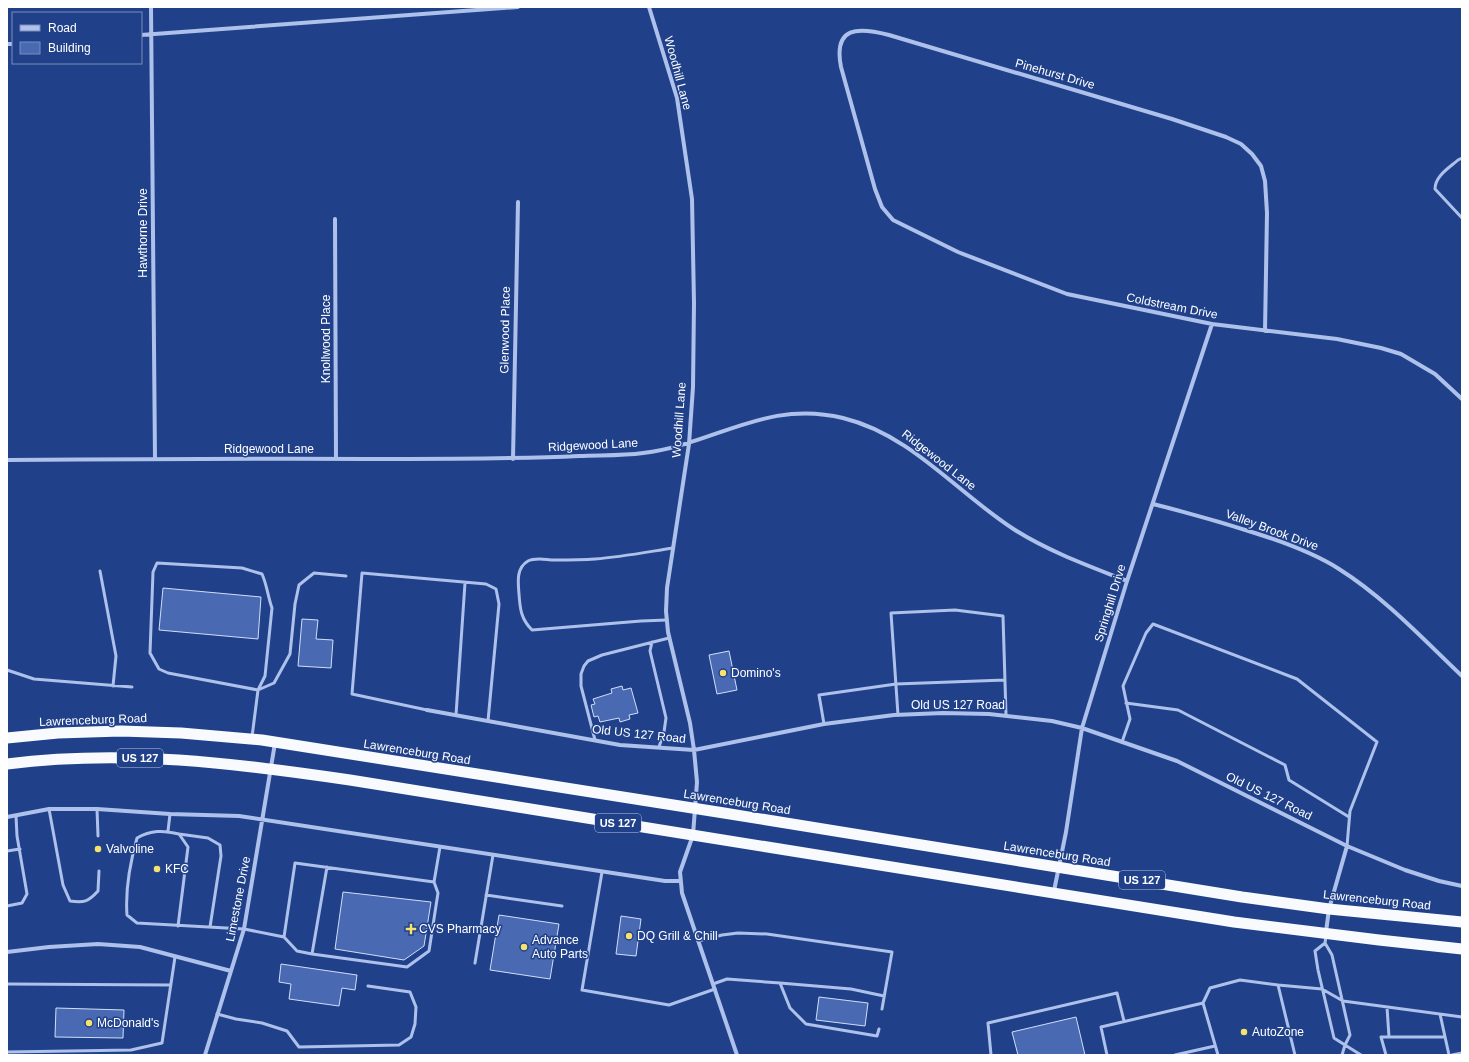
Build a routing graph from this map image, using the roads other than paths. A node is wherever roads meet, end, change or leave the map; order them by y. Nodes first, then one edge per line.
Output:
1 (151, 7) edge
2 (518, 7) edge
3 (649, 7) edge
4 (152, 34) junction
5 (142, 35) edge
6 (1462, 158) edge
7 (518, 202) dead end
8 (882, 207) joint
9 (1462, 218) edge
10 (335, 219) dead end
11 (1212, 324) junction
12 (1265, 331) junction
13 (1462, 399) edge
14 (689, 444) junction
15 (336, 458) junction
16 (155, 459) junction
17 (513, 459) junction
18 (7, 460) edge
19 (1153, 504) junction
20 (673, 548) junction
21 (100, 571) dead end
22 (346, 576) dead end
23 (1127, 581) junction
24 (465, 583) junction
25 (667, 620) junction
26 (669, 638) junction
27 (652, 642) junction
28 (7, 670) edge
29 (1462, 676) edge
30 (1005, 680) junction
31 (896, 684) junction
32 (113, 686) junction
33 (132, 687) dead end
34 (258, 690) junction
35 (1126, 703) junction
36 (427, 710) joint
37 (456, 715) junction
38 (898, 715) junction
39 (1006, 715) junction
40 (488, 721) junction
41 (824, 724) junction
42 (1082, 728) junction
43 (7, 738) edge
44 (252, 739) junction
45 (595, 740) junction
46 (275, 742) junction
47 (1122, 742) junction
48 (659, 747) junction
49 (694, 750) junction
50 (7, 764) edge
51 (272, 769) junction
52 (97, 808) junction
53 (696, 808) junction
54 (49, 809) junction
55 (170, 814) junction
56 (16, 816) junction
57 (1349, 817) junction
58 (7, 818) edge
59 (263, 819) junction
60 (168, 831) junction
61 (179, 834) junction
62 (98, 836) dead end
63 (693, 836) junction
64 (1348, 846) junction
65 (440, 847) junction
66 (20, 849) junction
67 (7, 851) edge
68 (493, 855) junction
69 (327, 867) junction
70 (1059, 867) junction
71 (99, 871) dead end
72 (602, 872) junction
73 (680, 881) junction
74 (434, 882) junction
75 (1462, 886) edge
76 (1053, 894) junction
77 (486, 895) junction
78 (7, 906) edge
79 (562, 906) dead end
80 (1329, 909) junction
81 (1462, 922) edge
82 (178, 926) junction
83 (210, 927) junction
84 (244, 929) junction
85 (284, 937) junction
86 (1325, 938) junction
87 (698, 942) junction
88 (1462, 949) edge
89 (7, 952) edge
90 (312, 954) junction
91 (175, 957) junction
92 (475, 962) dead end
93 (230, 971) junction
94 (780, 983) junction
95 (7, 984) edge
96 (713, 984) junction
97 (171, 985) junction
98 (1278, 985) junction
99 (368, 986) dead end
100 (715, 989) junction
101 (1322, 989) junction
102 (884, 996) junction
103 (1343, 1001) junction
104 (1203, 1003) junction
105 (1387, 1007) junction
106 (882, 1009) dead end
107 (217, 1014) junction
108 (1440, 1014) junction
109 (1462, 1017) edge
110 (1124, 1021) junction
111 (879, 1029) dead end
112 (1389, 1037) junction
113 (1445, 1037) junction
114 (1215, 1046) junction
115 (1345, 1046) junction
116 (7, 1052) edge
117 (1462, 1053) edge
118 (206, 1055) edge
119 (737, 1055) edge
120 (991, 1055) edge
121 (1107, 1055) edge
122 (1175, 1055) edge
123 (1218, 1055) edge
124 (1295, 1055) edge
125 (1342, 1055) edge
126 (1361, 1055) edge
127 (1386, 1055) edge
128 (1449, 1055) edge
129 (1452, 1055) edge

1 - 4 street, Hawthorne Drive
2 - 4 street
3 - 14 street, Woodhill Lane
4 - 5 street
4 - 16 street, Hawthorne Drive
6 - 9 lane
7 - 17 street, Glenwood Place
8 - 11 street, Coldstream Drive
8 - 12 street, Pinehurst Drive
10 - 15 street, Knollwood Place
11 - 12 street, Coldstream Drive
11 - 19 street, Springhill Drive
12 - 13 street, Coldstream Drive
14 - 17 street, Ridgewood Lane
14 - 20 street, Woodhill Lane
14 - 23 street, Ridgewood Lane
15 - 16 street, Ridgewood Lane
15 - 17 street, Ridgewood Lane
16 - 18 street, Ridgewood Lane
19 - 23 street, Springhill Drive
19 - 29 street, Valley Brook Drive
20 - 25 street, Woodhill Lane
20 - 25 lane
21 - 32 lane
22 - 34 lane
23 - 42 street, Springhill Drive
24 - 36 lane
24 - 37 lane
24 - 40 lane
25 - 26 street, Woodhill Lane
26 - 27 lane
26 - 49 street, Woodhill Lane
27 - 45 lane
27 - 48 lane
28 - 32 lane
30 - 31 lane
30 - 31 lane
30 - 39 lane
31 - 38 lane
31 - 41 lane
32 - 33 lane
34 - 34 lane
34 - 44 lane
35 - 47 lane
35 - 57 lane
35 - 57 lane
36 - 37 street, Old US 127 Road
37 - 40 street, Old US 127 Road
38 - 39 street, Old US 127 Road
38 - 41 street, Old US 127 Road
39 - 42 street, Old US 127 Road
40 - 45 street, Old US 127 Road
41 - 49 street, Old US 127 Road
42 - 47 street, Old US 127 Road
42 - 70 street, Springhill Drive
43 - 44 highway, Lawrenceburg Road / US 127
44 - 46 highway, Lawrenceburg Road / US 127
45 - 48 street, Old US 127 Road
46 - 51 street, Limestone Drive
46 - 53 highway, Lawrenceburg Road / US 127
47 - 64 street, Old US 127 Road
48 - 49 street, Old US 127 Road
49 - 53 street, Woodhill Lane
50 - 51 highway, US 127
51 - 59 street, Limestone Drive
51 - 63 highway, US 127
52 - 54 street
52 - 55 street
52 - 62 lane
53 - 63 street, Woodhill Lane
53 - 70 highway, Lawrenceburg Road / US 127
54 - 56 street
54 - 71 lane
55 - 59 street
55 - 60 lane
56 - 58 street
56 - 66 lane
57 - 64 lane
59 - 65 street
59 - 84 street, Limestone Drive
60 - 61 lane
60 - 82 lane
61 - 82 lane
61 - 83 lane
63 - 73 street, Woodhill Lane
63 - 76 highway, US 127
64 - 75 street, Old US 127 Road
64 - 80 street
65 - 68 street
65 - 74 lane
66 - 67 lane
66 - 78 lane
68 - 72 street
68 - 77 lane
69 - 74 lane
69 - 85 lane
69 - 90 lane
70 - 76 street, Springhill Drive
70 - 80 highway, Lawrenceburg Road / US 127
72 - 73 street
72 - 100 lane
73 - 87 street
74 - 90 lane
76 - 86 highway, US 127
77 - 79 lane
77 - 92 lane
80 - 81 highway, Lawrenceburg Road / US 127
80 - 86 street
82 - 83 lane
83 - 84 lane
84 - 85 lane
84 - 93 street, Limestone Drive
85 - 90 lane
86 - 88 highway, US 127
86 - 101 lane
86 - 103 lane
87 - 96 street
87 - 102 lane
89 - 91 street
91 - 93 street
91 - 97 lane
93 - 107 street, Limestone Drive
94 - 96 lane
94 - 102 lane
94 - 111 lane
95 - 97 lane
96 - 100 street
97 - 116 lane
98 - 101 lane
98 - 104 lane
98 - 124 lane
99 - 107 lane
100 - 119 street
101 - 103 lane
101 - 115 lane
102 - 106 lane
103 - 105 lane
103 - 115 lane
104 - 110 lane
104 - 114 lane
105 - 108 lane
105 - 112 lane
107 - 118 street, Limestone Drive
108 - 109 lane
108 - 113 lane
110 - 120 lane
110 - 121 lane
112 - 113 lane
112 - 127 lane
113 - 128 lane
114 - 122 lane
114 - 123 lane
115 - 125 lane
115 - 126 lane
117 - 129 lane

